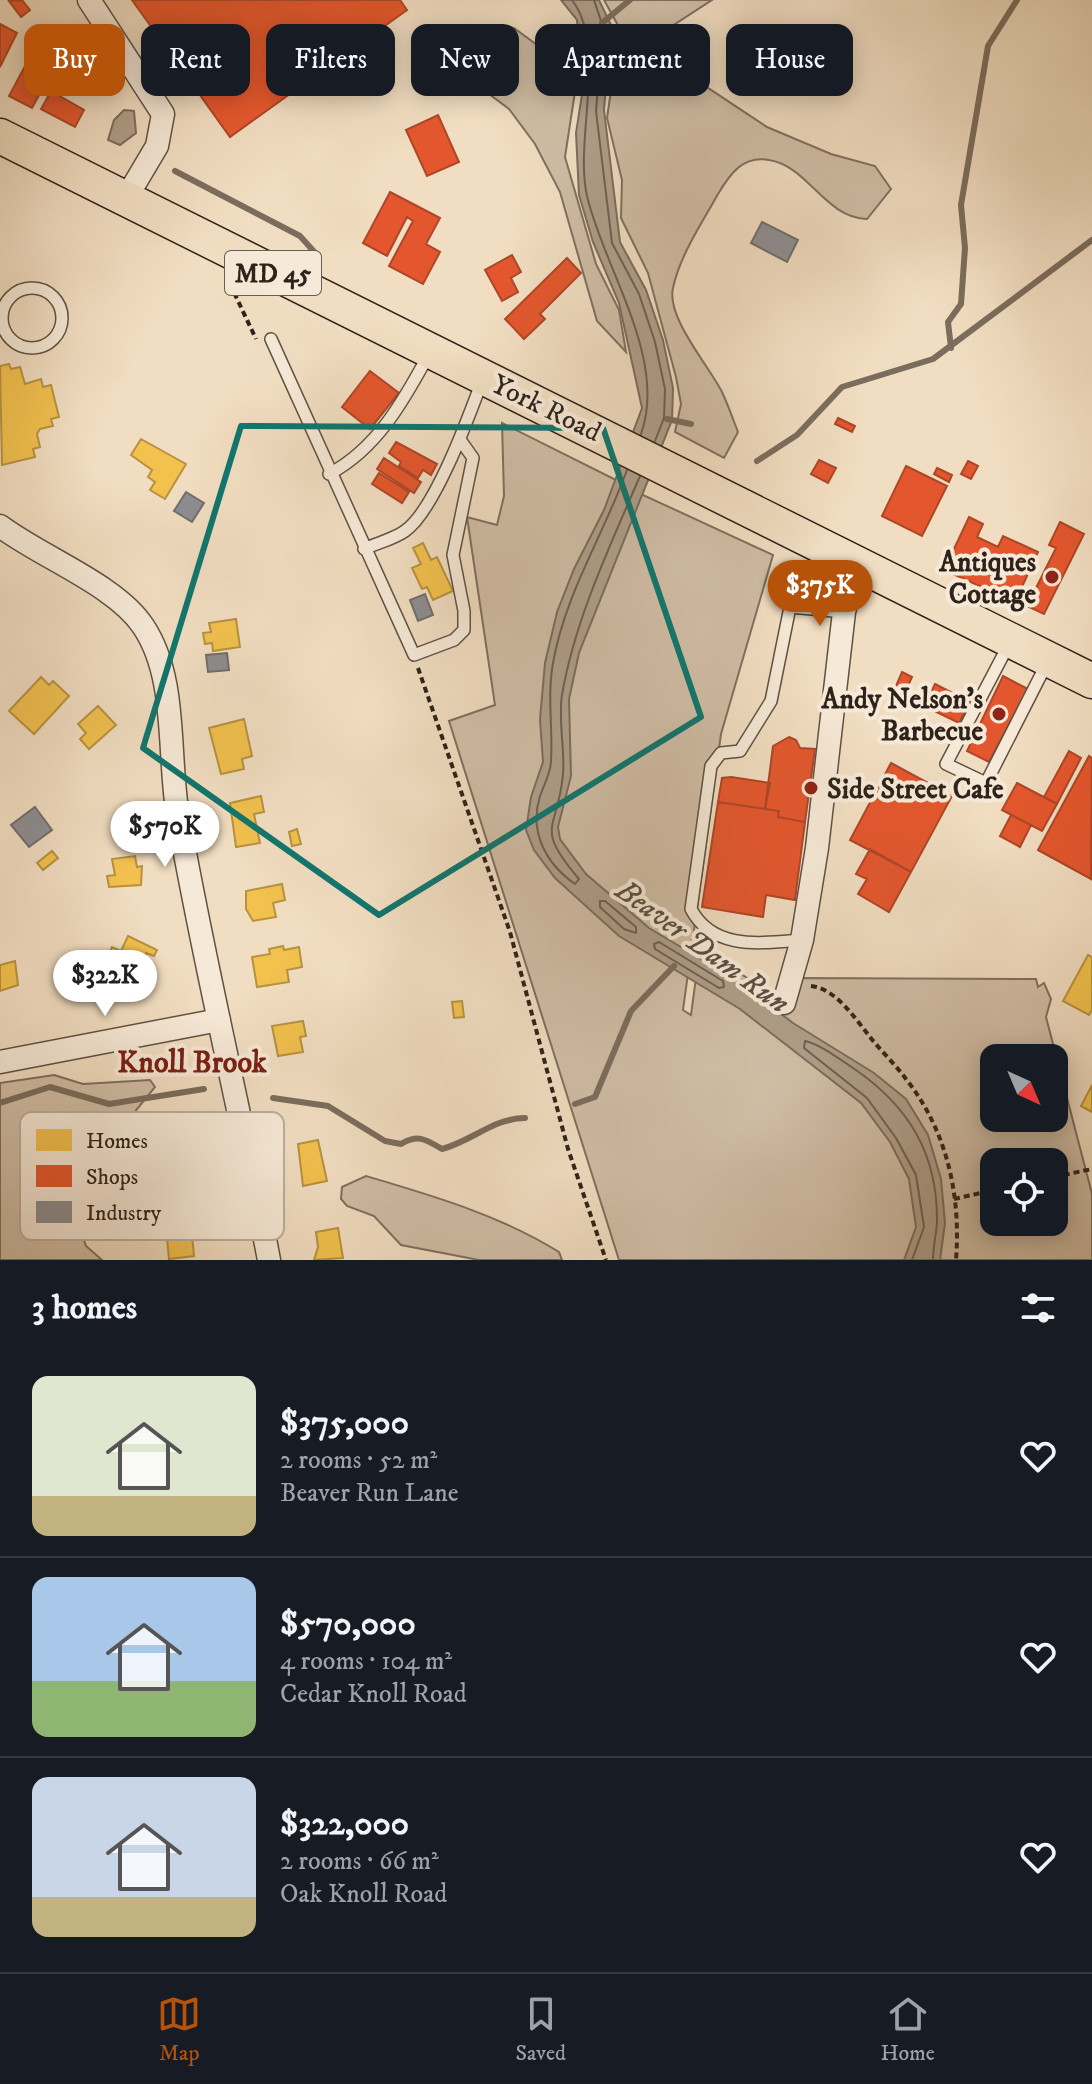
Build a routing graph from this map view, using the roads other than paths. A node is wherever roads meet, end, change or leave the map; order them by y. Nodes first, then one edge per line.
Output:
1 (89, 0) edge
2 (0, 136) edge
3 (125, 200) junction
4 (1, 322) edge
5 (271, 339) dead end
6 (431, 350) junction
7 (483, 376) junction
8 (461, 441) junction
9 (329, 474) junction
10 (0, 526) edge
11 (364, 549) junction
12 (863, 565) junction
13 (844, 612) junction
14 (1011, 640) junction
15 (1049, 659) junction
16 (1092, 681) edge
17 (802, 940) junction
18 (788, 993) road end
19 (219, 1020) junction
20 (0, 1062) edge
21 (238, 1112) edge
22 (265, 1240) edge
23 (269, 1260) edge

1 - 3 street
2 - 3 main road, York Road / MD 45
3 - 6 main road, York Road / MD 45
4 - 4 lane
5 - 9 lane
6 - 7 main road, York Road / MD 45
6 - 9 lane
7 - 8 lane
7 - 12 main road, York Road / MD 45
8 - 11 lane
8 - 11 lane
9 - 11 lane
10 - 19 street
12 - 13 street
12 - 14 main road, York Road / MD 45
13 - 17 street
13 - 17 lane
14 - 15 main road, York Road / MD 45
14 - 15 lane
15 - 16 main road, York Road / MD 45
17 - 18 street
19 - 20 street
19 - 21 street
22 - 23 street

